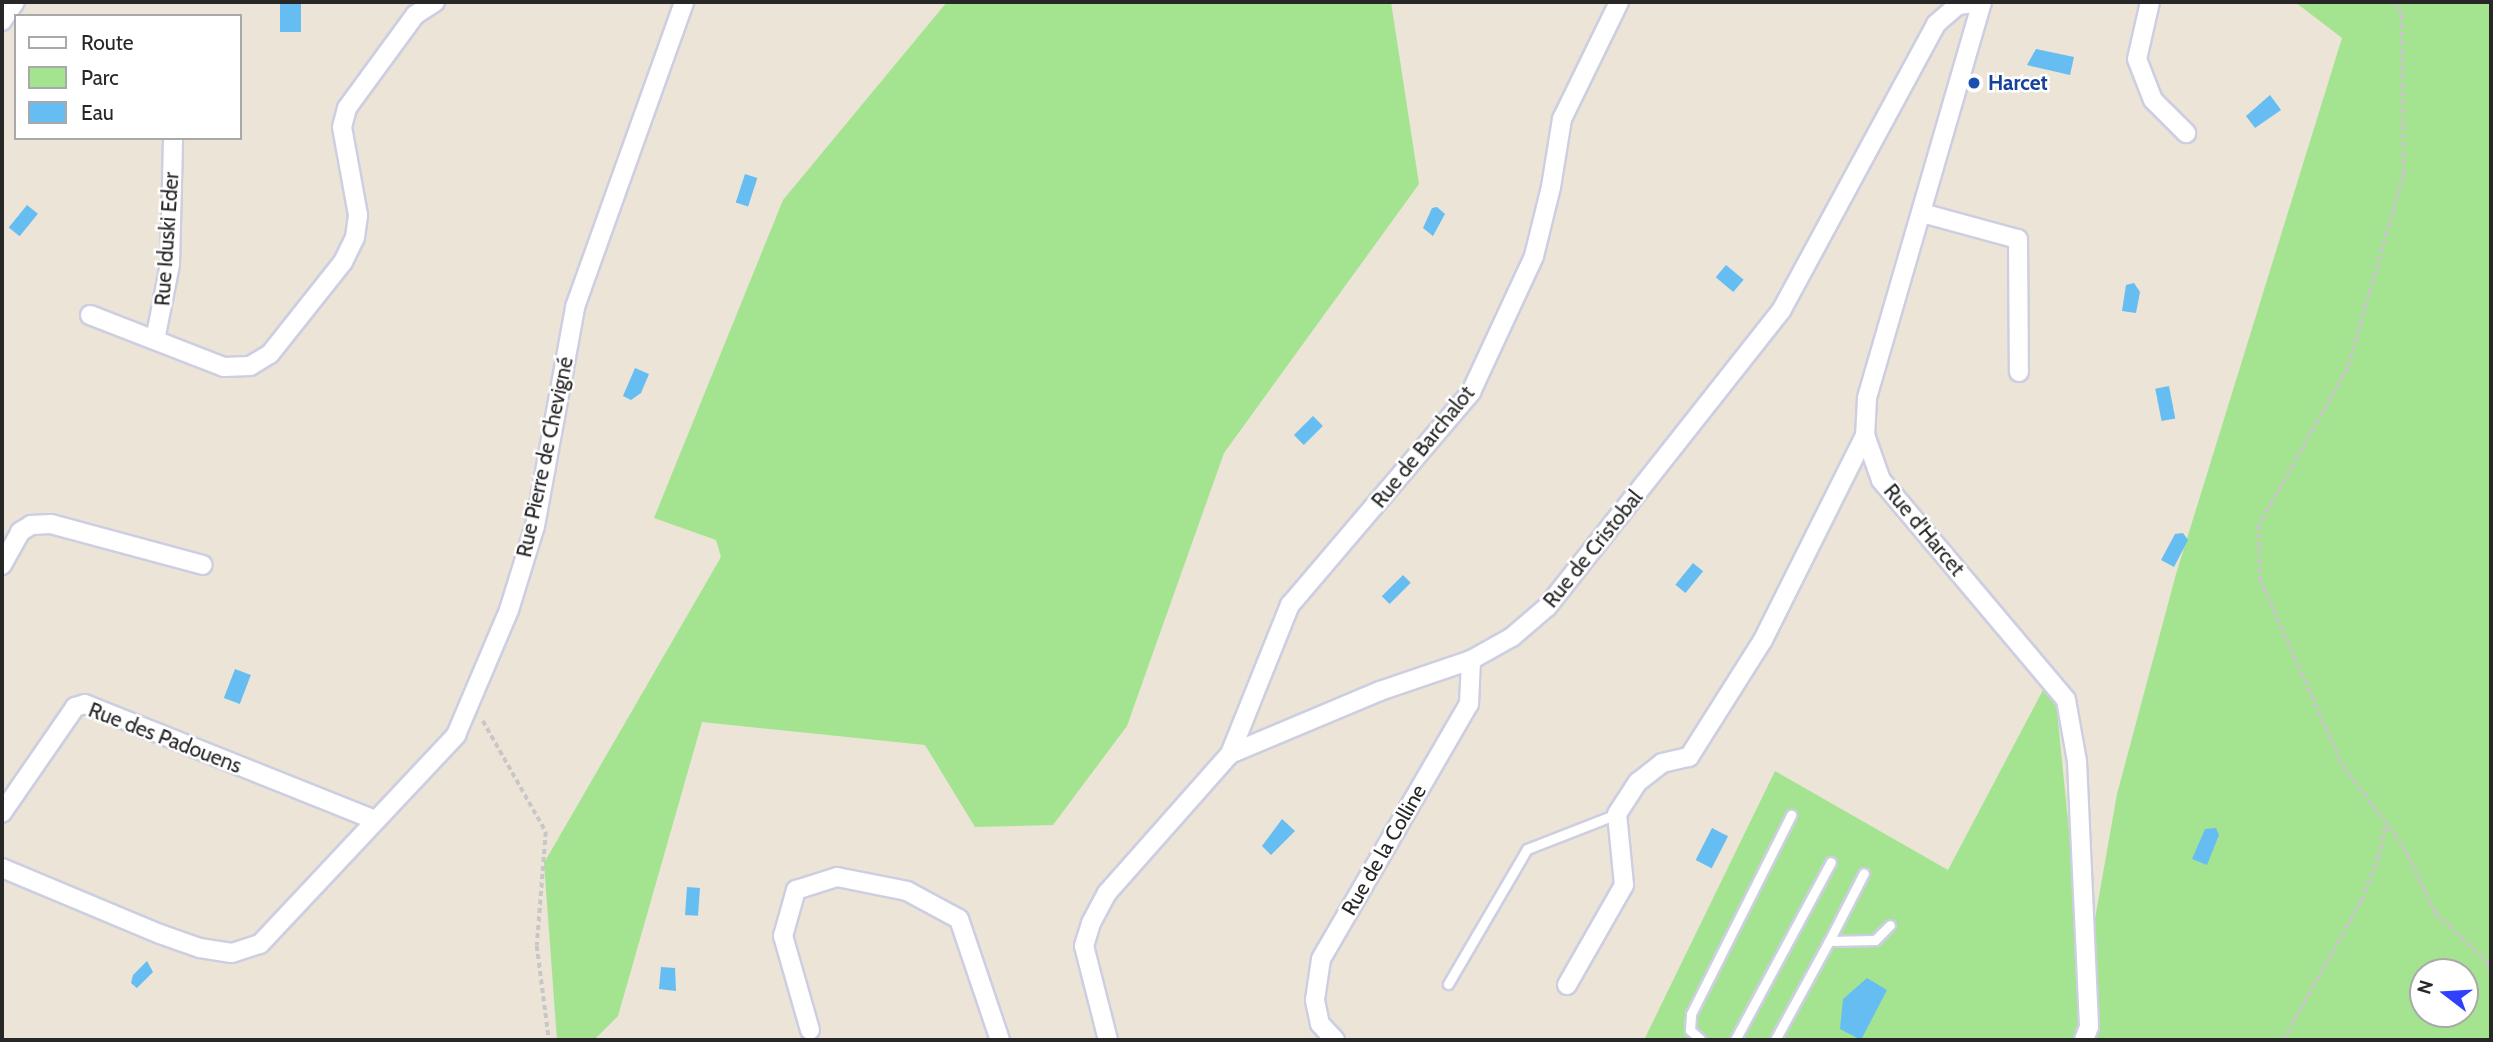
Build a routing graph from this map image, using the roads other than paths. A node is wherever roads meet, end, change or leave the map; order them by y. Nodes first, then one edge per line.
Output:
1 (435, 2) edge
2 (684, 2) edge
3 (1619, 2) edge
4 (1982, 2) edge
5 (2150, 2) edge
6 (2186, 133) dead end
7 (173, 140) edge
8 (1922, 213) junction
9 (90, 315) dead end
10 (155, 340) junction
11 (2019, 372) dead end
12 (1865, 435) junction
13 (2, 565) edge
14 (203, 565) dead end
15 (1471, 660) junction
16 (1230, 754) junction
17 (2, 813) edge
18 (1617, 814) junction
19 (1791, 815) dead end
20 (375, 820) junction
21 (1831, 862) dead end
22 (2, 868) edge
23 (1864, 873) dead end
24 (1890, 925) dead end
25 (1829, 941) junction
26 (1448, 984) dead end
27 (1567, 985) dead end
28 (810, 1030) dead end
29 (1000, 1040) edge
30 (1108, 1040) edge
31 (1335, 1040) edge
32 (1701, 1040) edge
33 (1735, 1040) edge
34 (1775, 1040) edge
35 (2084, 1040) edge

1 - 10 street, Rue Iduski Eder
2 - 20 street, Rue Pierre de Chevigné
3 - 16 street, Rue de Barchalot
4 - 8 street, Rue d'Harcet
4 - 15 street, Rue de Cristobal
5 - 6 street
7 - 10 street, Rue Iduski Eder
8 - 11 street
8 - 12 street, Rue d'Harcet
9 - 10 street, Rue Iduski Eder
12 - 18 street
12 - 35 street, Rue d'Harcet
13 - 14 street
15 - 16 street, Rue de Cristobal
15 - 31 street, Rue de la Colline
16 - 30 street, Rue de Cristobal
17 - 20 street, Rue des Padouens
18 - 26 lane
18 - 27 street
19 - 32 lane
20 - 22 street, Rue Pierre de Chevigné
21 - 33 lane
23 - 25 lane
24 - 25 lane
25 - 34 lane
28 - 29 street

